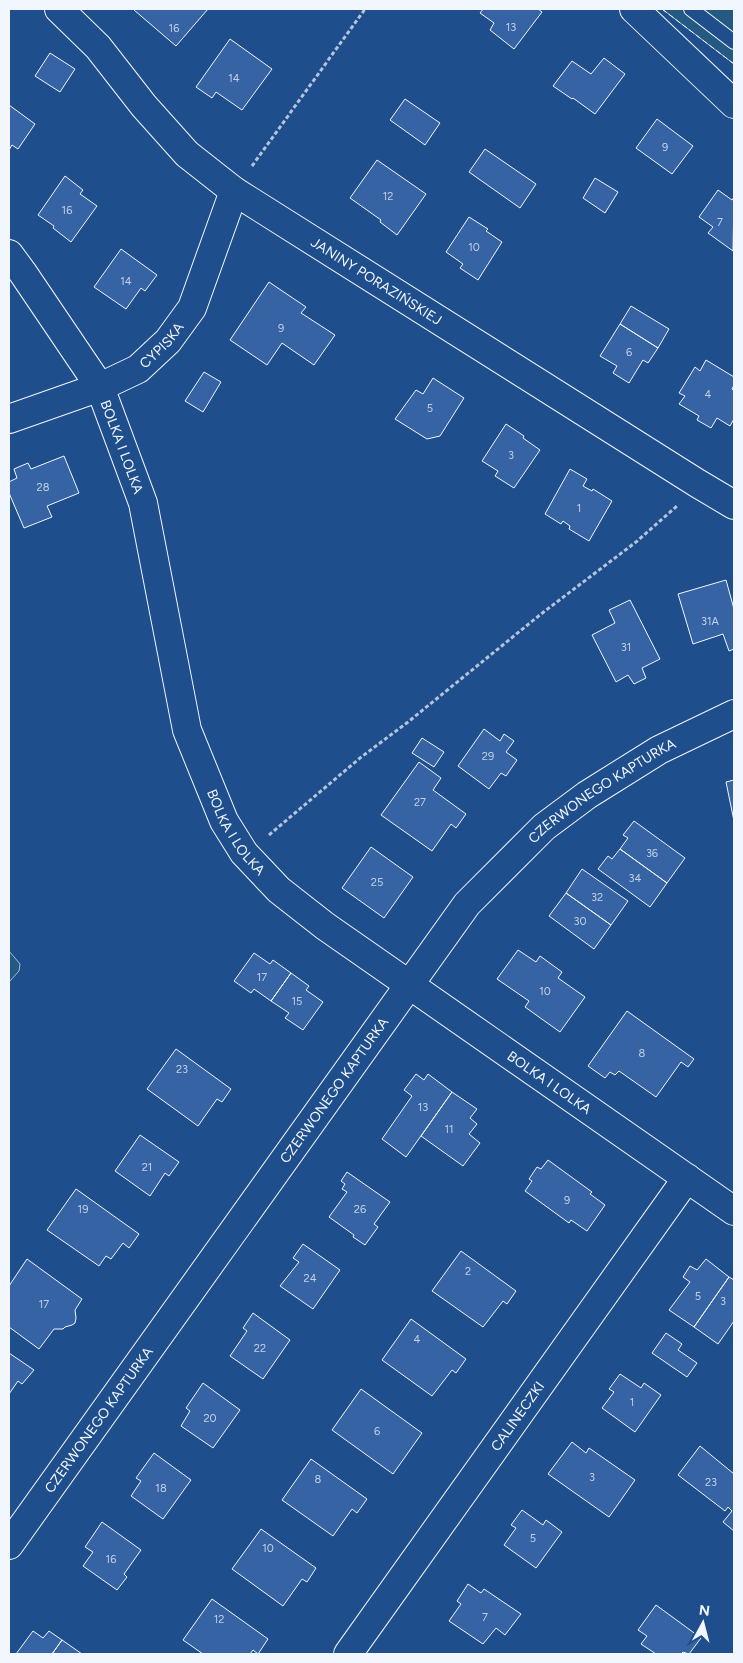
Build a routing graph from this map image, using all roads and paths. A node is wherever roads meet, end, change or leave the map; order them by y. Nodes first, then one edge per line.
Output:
1 (60, 9) edge
2 (365, 9) edge
3 (634, 9) edge
4 (690, 9) edge
5 (734, 42) edge
6 (733, 101) edge
7 (234, 191) junction
8 (9, 254) edge
9 (100, 387) junction
10 (9, 419) edge
11 (697, 483) junction
12 (734, 505) edge
13 (734, 714) edge
14 (244, 853) junction
15 (409, 984) junction
16 (687, 1178) junction
17 (734, 1211) edge
18 (9, 1545) edge
19 (348, 1654) edge

1 - 7 street, JANINY PORAZIŃSKIEJ
2 - 7 path
3 - 6 street
4 - 5 lane
7 - 9 street, CYPISKA
7 - 11 street, JANINY PORAZIŃSKIEJ
8 - 9 street, BOLKA I LOLKA
9 - 10 street, CYPISKA
9 - 14 street, BOLKA I LOLKA
11 - 12 street, JANINY PORAZIŃSKIEJ
11 - 14 path
13 - 15 street, CZERWONEGO KAPTURKA
14 - 15 street, BOLKA I LOLKA
15 - 16 street, BOLKA I LOLKA
15 - 18 street, CZERWONEGO KAPTURKA
16 - 17 street, BOLKA I LOLKA
16 - 19 street, CALINECZKI

